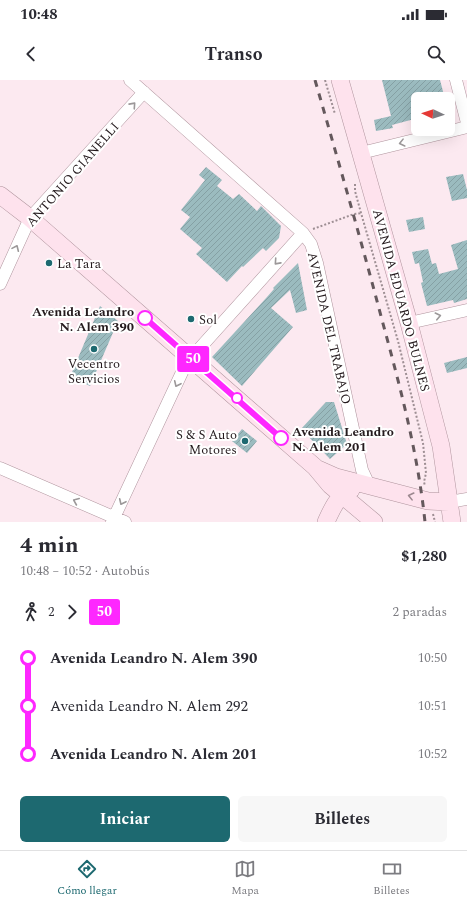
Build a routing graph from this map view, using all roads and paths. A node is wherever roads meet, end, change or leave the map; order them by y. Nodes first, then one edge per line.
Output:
1 (130, 80) edge
2 (325, 80) edge
3 (340, 80) edge
4 (456, 80) edge
5 (144, 92) junction
6 (337, 116) dead end
7 (467, 123) edge
8 (467, 127) edge
9 (361, 153) junction
10 (355, 178) dead end
11 (0, 195) edge
12 (377, 208) junction
13 (361, 213) junction
14 (30, 218) junction
15 (303, 233) junction
16 (0, 284) edge
17 (467, 310) edge
18 (409, 323) junction
19 (191, 358) junction
20 (315, 467) junction
21 (0, 468) edge
22 (369, 486) junction
23 (342, 495) junction
24 (467, 499) edge
25 (429, 501) junction
26 (449, 502) junction
27 (117, 520) edge
28 (326, 522) edge
29 (374, 522) edge
30 (435, 522) edge
31 (452, 522) edge

1 - 5 street, AVENIDA DEL TRABAJO
2 - 6 path
3 - 9 main road, AVENIDA EDUARDO BULNES
4 - 7 street
14 -> 5 street, ANTONIO GIANELLI
5 - 15 street, AVENIDA DEL TRABAJO
8 -> 9 street
9 - 12 main road, AVENIDA EDUARDO BULNES
10 - 13 path
11 - 14 main road
12 - 13 path
12 - 18 main road, AVENIDA EDUARDO BULNES
13 - 15 path
13 - 25 path
16 -> 14 street, ANTONIO GIANELLI
14 - 19 main road
15 -> 19 street
15 - 22 street, AVENIDA DEL TRABAJO
18 -> 17 street
18 - 26 main road, AVENIDA EDUARDO BULNES
19 - 20 main road
19 -> 27 street
20 - 22 main road
20 - 23 main road
27 -> 21 street
22 - 23 main road
25 -> 22 main road
23 - 28 main road
23 - 29 main road
24 - 26 street
25 - 26 main road
25 - 30 path
26 - 31 main road, AVENIDA EDUARDO BULNES

